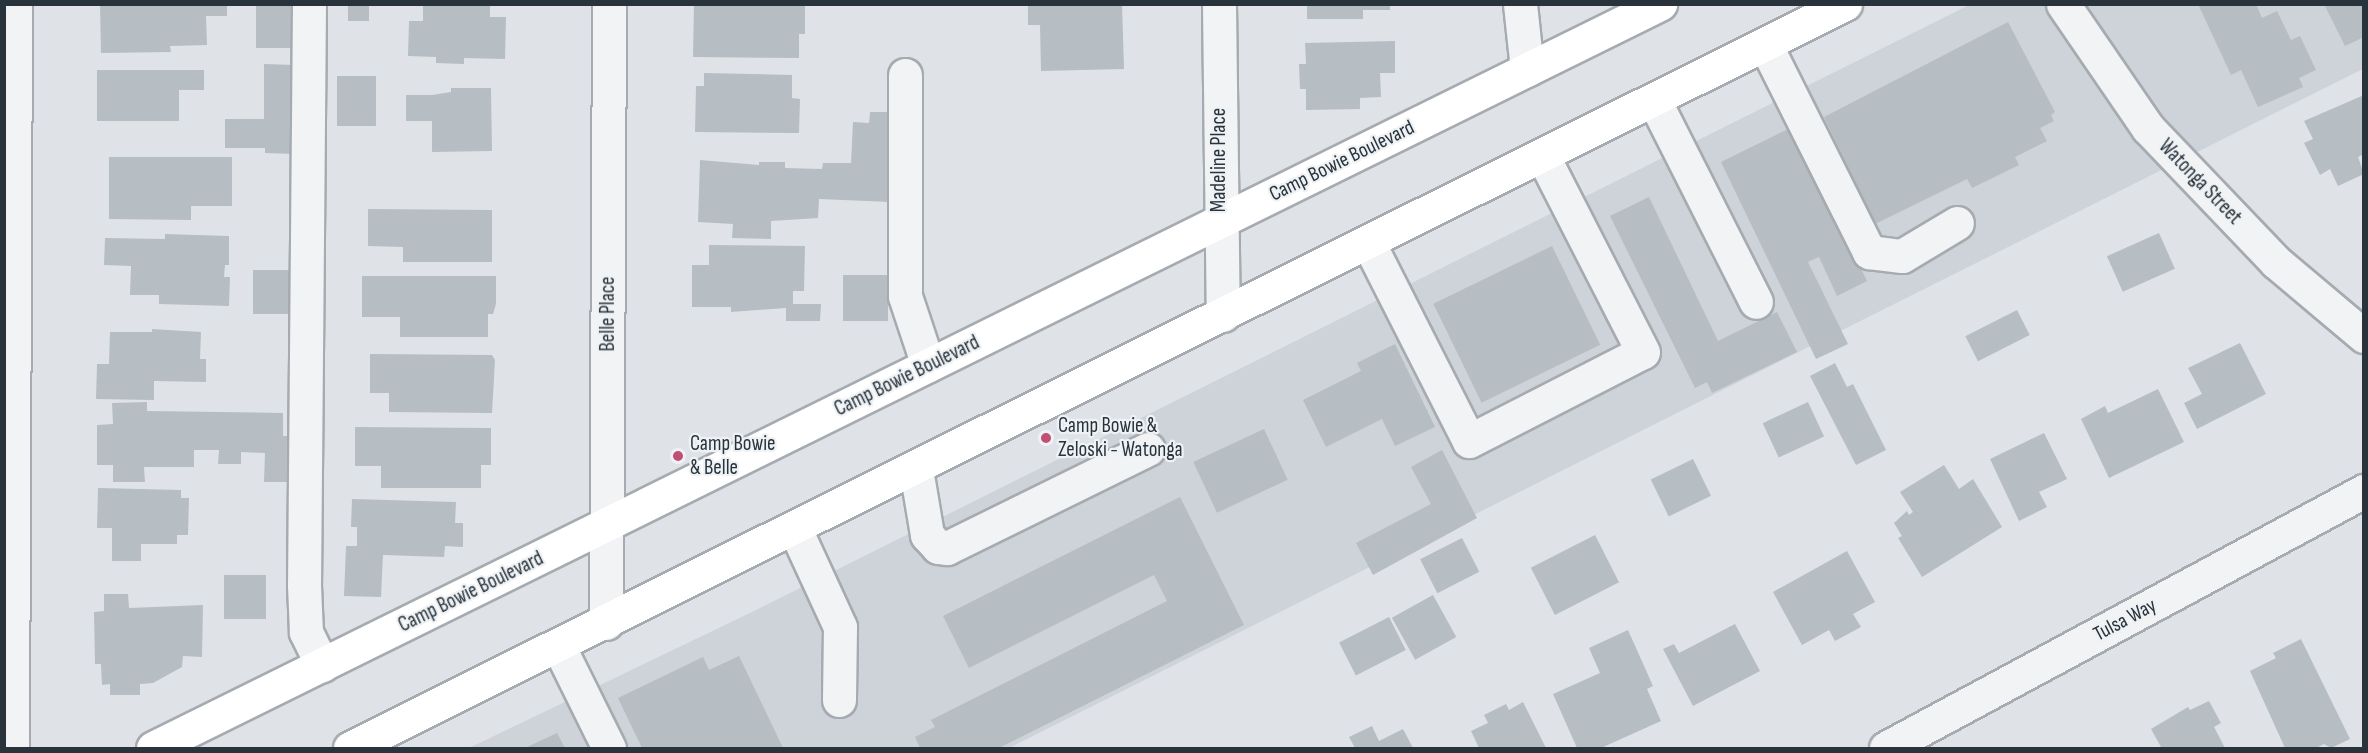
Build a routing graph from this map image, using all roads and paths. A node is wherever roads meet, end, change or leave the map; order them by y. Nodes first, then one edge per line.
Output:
1 (15, 4) edge
2 (309, 4) edge
3 (609, 4) edge
4 (1219, 4) edge
5 (1520, 4) edge
6 (1660, 4) edge
7 (1845, 4) edge
8 (2063, 4) edge
9 (1765, 44) junction
10 (1527, 70) junction
11 (905, 75) dead end
12 (1654, 100) junction
13 (1542, 155) junction
14 (1219, 221) junction
15 (1957, 223) dead end
16 (1368, 242) junction
17 (1756, 302) dead end
18 (1223, 315) junction
19 (2364, 336) edge
20 (928, 365) junction
21 (1148, 449) dead end
22 (916, 469) junction
23 (2364, 491) edge
24 (607, 524) junction
25 (795, 529) junction
26 (606, 623) junction
27 (559, 647) junction
28 (322, 665) junction
29 (838, 700) dead end
30 (12, 748) edge
31 (153, 748) edge
32 (350, 748) edge
33 (609, 748) edge
34 (1886, 748) edge

1 - 30 street
2 - 28 street
3 - 24 street, Belle Place
4 - 14 street, Madeline Place
5 - 10 street
6 - 10 main road, Camp Bowie Boulevard
7 - 9 main road
8 - 19 street, Watonga Street
9 - 12 main road
9 - 15 street
10 - 14 main road, Camp Bowie Boulevard
11 - 20 street
12 - 13 main road
12 - 17 street
13 - 16 main road
13 - 16 street
14 - 18 street, Madeline Place
14 - 20 main road, Camp Bowie Boulevard
16 - 18 main road
18 - 22 main road
20 - 24 main road, Camp Bowie Boulevard
21 - 22 street
22 - 25 main road
23 - 34 street, Tulsa Way
24 - 26 street, Belle Place
24 - 28 main road, Camp Bowie Boulevard
25 - 26 main road
25 - 29 street
26 - 27 main road
27 - 32 main road
27 - 33 street
28 - 31 main road, Camp Bowie Boulevard

